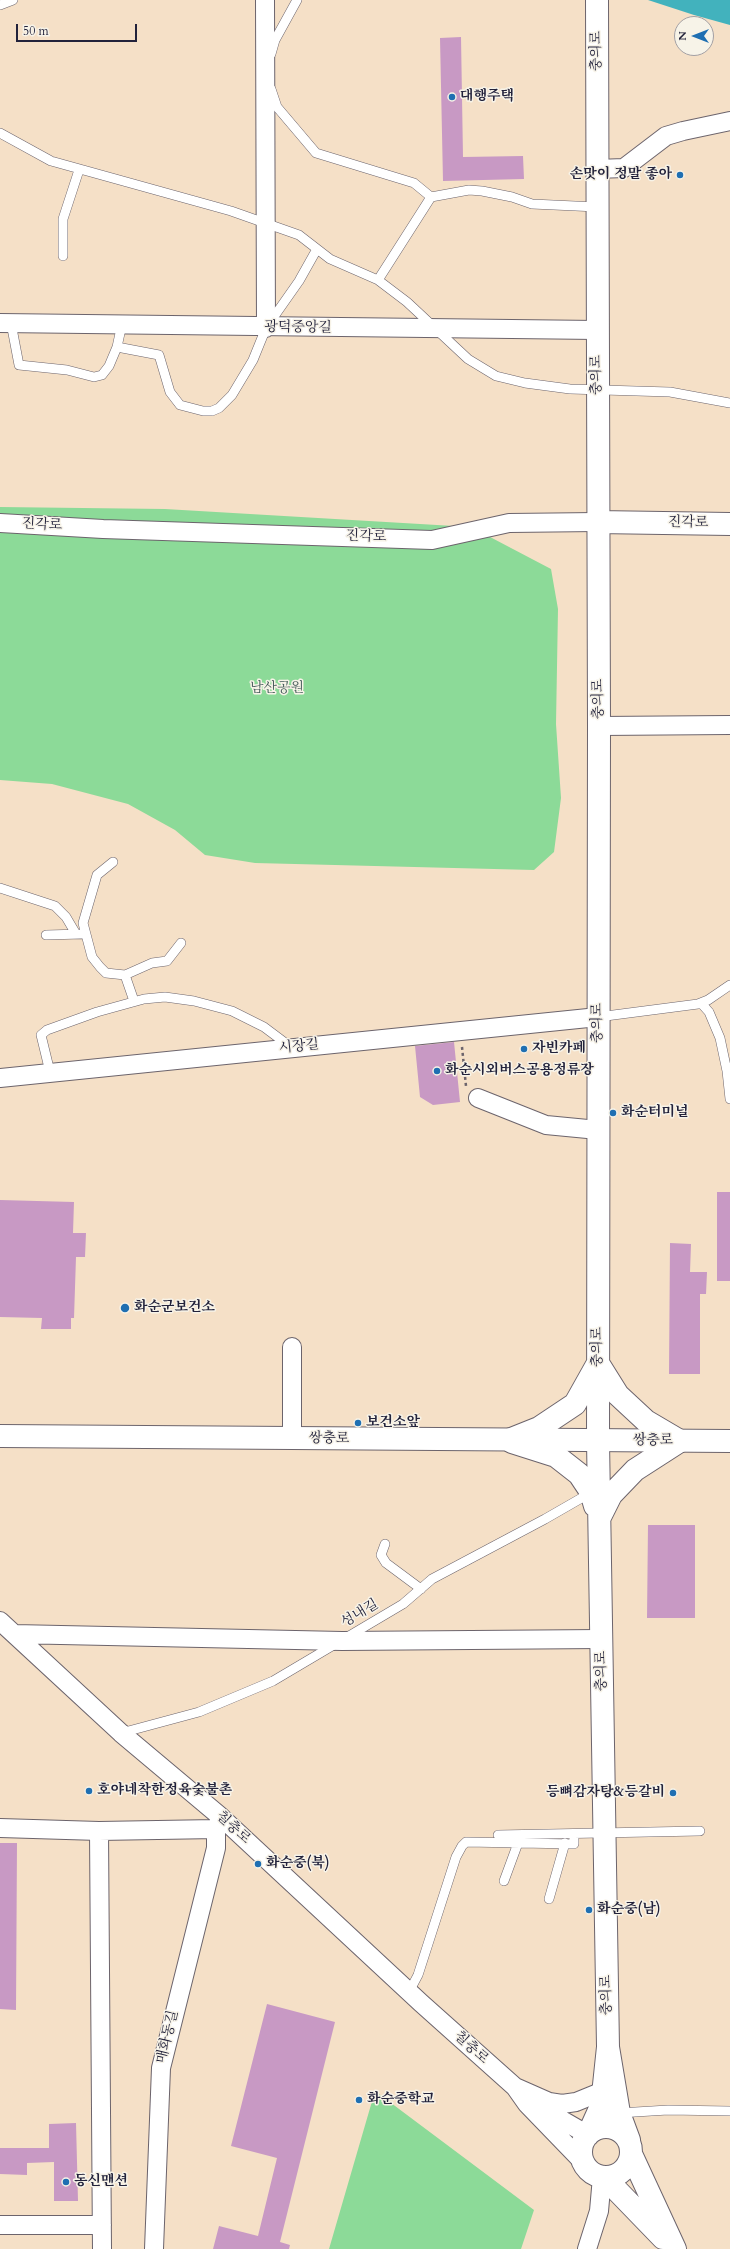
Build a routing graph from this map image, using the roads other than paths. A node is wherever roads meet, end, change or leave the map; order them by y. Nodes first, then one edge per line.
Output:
1 (12, 0) edge
2 (265, 0) edge
3 (297, 0) edge
4 (597, 0) edge
5 (0, 5) edge
6 (265, 72) junction
7 (730, 121) edge
8 (0, 134) edge
9 (597, 169) junction
10 (79, 170) junction
11 (431, 197) junction
12 (597, 207) junction
13 (268, 224) junction
14 (317, 249) junction
15 (63, 256) dead end
16 (378, 280) junction
17 (5, 323) edge
18 (122, 324) junction
19 (266, 328) junction
20 (435, 329) junction
21 (597, 330) junction
22 (117, 347) junction
23 (597, 390) junction
24 (730, 403) edge
25 (597, 522) junction
26 (0, 523) edge
27 (730, 524) edge
28 (730, 725) edge
29 (599, 726) junction
30 (113, 862) dead end
31 (0, 888) edge
32 (81, 934) junction
33 (46, 935) dead end
34 (181, 943) dead end
35 (125, 976) junction
36 (730, 985) edge
37 (134, 1001) junction
38 (701, 1003) junction
39 (598, 1017) junction
40 (292, 1048) junction
41 (50, 1072) junction
42 (0, 1078) edge
43 (478, 1098) road end
44 (730, 1098) edge
45 (598, 1130) junction
46 (292, 1347) dead end
47 (598, 1363) junction
48 (0, 1436) edge
49 (292, 1438) junction
50 (507, 1441) junction
51 (598, 1441) junction
52 (680, 1441) junction
53 (730, 1441) edge
54 (595, 1490) junction
55 (599, 1518) junction
56 (385, 1544) dead end
57 (421, 1589) junction
58 (0, 1621) edge
59 (14, 1634) junction
60 (601, 1639) junction
61 (342, 1641) junction
62 (121, 1733) junction
63 (219, 1823) junction
64 (0, 1828) edge
65 (99, 1831) junction
66 (700, 1832) dead end
67 (604, 1833) junction
68 (574, 1834) junction
69 (498, 1835) dead end
70 (518, 1843) junction
71 (565, 1843) junction
72 (504, 1881) dead end
73 (549, 1899) dead end
74 (409, 1992) junction
75 (608, 2047) junction
76 (516, 2088) junction
77 (603, 2091) junction
78 (730, 2111) edge
79 (619, 2113) junction
80 (588, 2135) junction
81 (630, 2148) junction
82 (584, 2163) junction
83 (603, 2177) junction
84 (0, 2225) edge
85 (102, 2225) junction
86 (102, 2249) edge
87 (154, 2249) edge
88 (587, 2249) edge
89 (675, 2249) edge

1 - 5 lane
2 - 6 street
3 - 6 lane
4 - 9 street, 충의로
6 - 11 lane
6 - 13 street
7 - 9 street
8 - 10 lane
9 - 12 street, 충의로
10 - 13 lane
10 - 15 lane
11 - 12 lane
11 - 16 lane
12 - 21 street, 충의로
13 - 14 lane
13 - 19 street
14 - 16 lane
14 - 19 lane
16 - 20 lane
17 - 18 street, 광덕중앙길
17 - 22 lane
18 - 19 street, 광덕중앙길
18 - 22 lane
19 - 20 street, 광덕중앙길
19 - 22 lane
20 - 21 street, 광덕중앙길
20 - 23 lane
21 - 23 street, 충의로
23 - 24 lane
23 - 25 street, 충의로
25 - 26 street, 진각로
25 - 27 street, 진각로
25 - 29 street, 충의로
28 - 29 street
29 - 39 street, 충의로
30 - 32 lane
31 - 32 lane
32 - 33 lane
32 - 35 lane
34 - 35 lane
35 - 37 lane
36 - 38 lane
37 - 40 lane
37 - 41 lane
38 - 39 lane
38 - 44 lane
39 - 40 street, 시장길
39 - 45 street, 충의로
40 - 41 street, 시장길
41 - 42 street, 시장길
43 - 45 street
45 - 47 street, 충의로
46 - 49 street
47 - 50 street
47 - 51 street, 충의로
47 - 52 street
48 - 49 street, 쌍충로
49 - 50 street, 쌍충로
50 - 51 street, 쌍충로
50 - 54 street
51 - 52 street, 쌍충로
51 - 54 street, 충의로
52 - 53 street, 쌍충로
52 - 55 street
54 - 55 street, 충의로
54 - 57 lane, 성내길
55 - 60 street, 충의로
56 - 57 lane
57 - 61 lane, 성내길
58 - 59 street, 칠충로
59 - 61 street
59 - 62 street, 칠충로
60 - 61 street
60 - 67 street, 충의로
61 - 62 lane, 성내길
62 - 63 street, 칠충로
63 - 65 street
63 - 74 street, 칠충로
63 - 87 street, 매화동길
64 - 65 street
65 - 85 street
66 - 67 lane
67 - 68 lane
67 - 75 street, 충의로
68 - 69 lane
68 - 71 lane
70 - 71 lane
70 - 72 lane
70 - 74 lane
71 - 73 lane
74 - 76 street, 칠충로
75 - 77 street
75 - 79 street
76 - 77 street
76 - 80 street
76 - 82 street
77 - 80 street
78 - 79 lane
79 - 81 street
80 - 81 street
80 - 82 street
81 - 83 street
81 - 89 street
82 - 83 street
83 - 88 street
83 - 89 street
84 - 85 street
85 - 86 street

